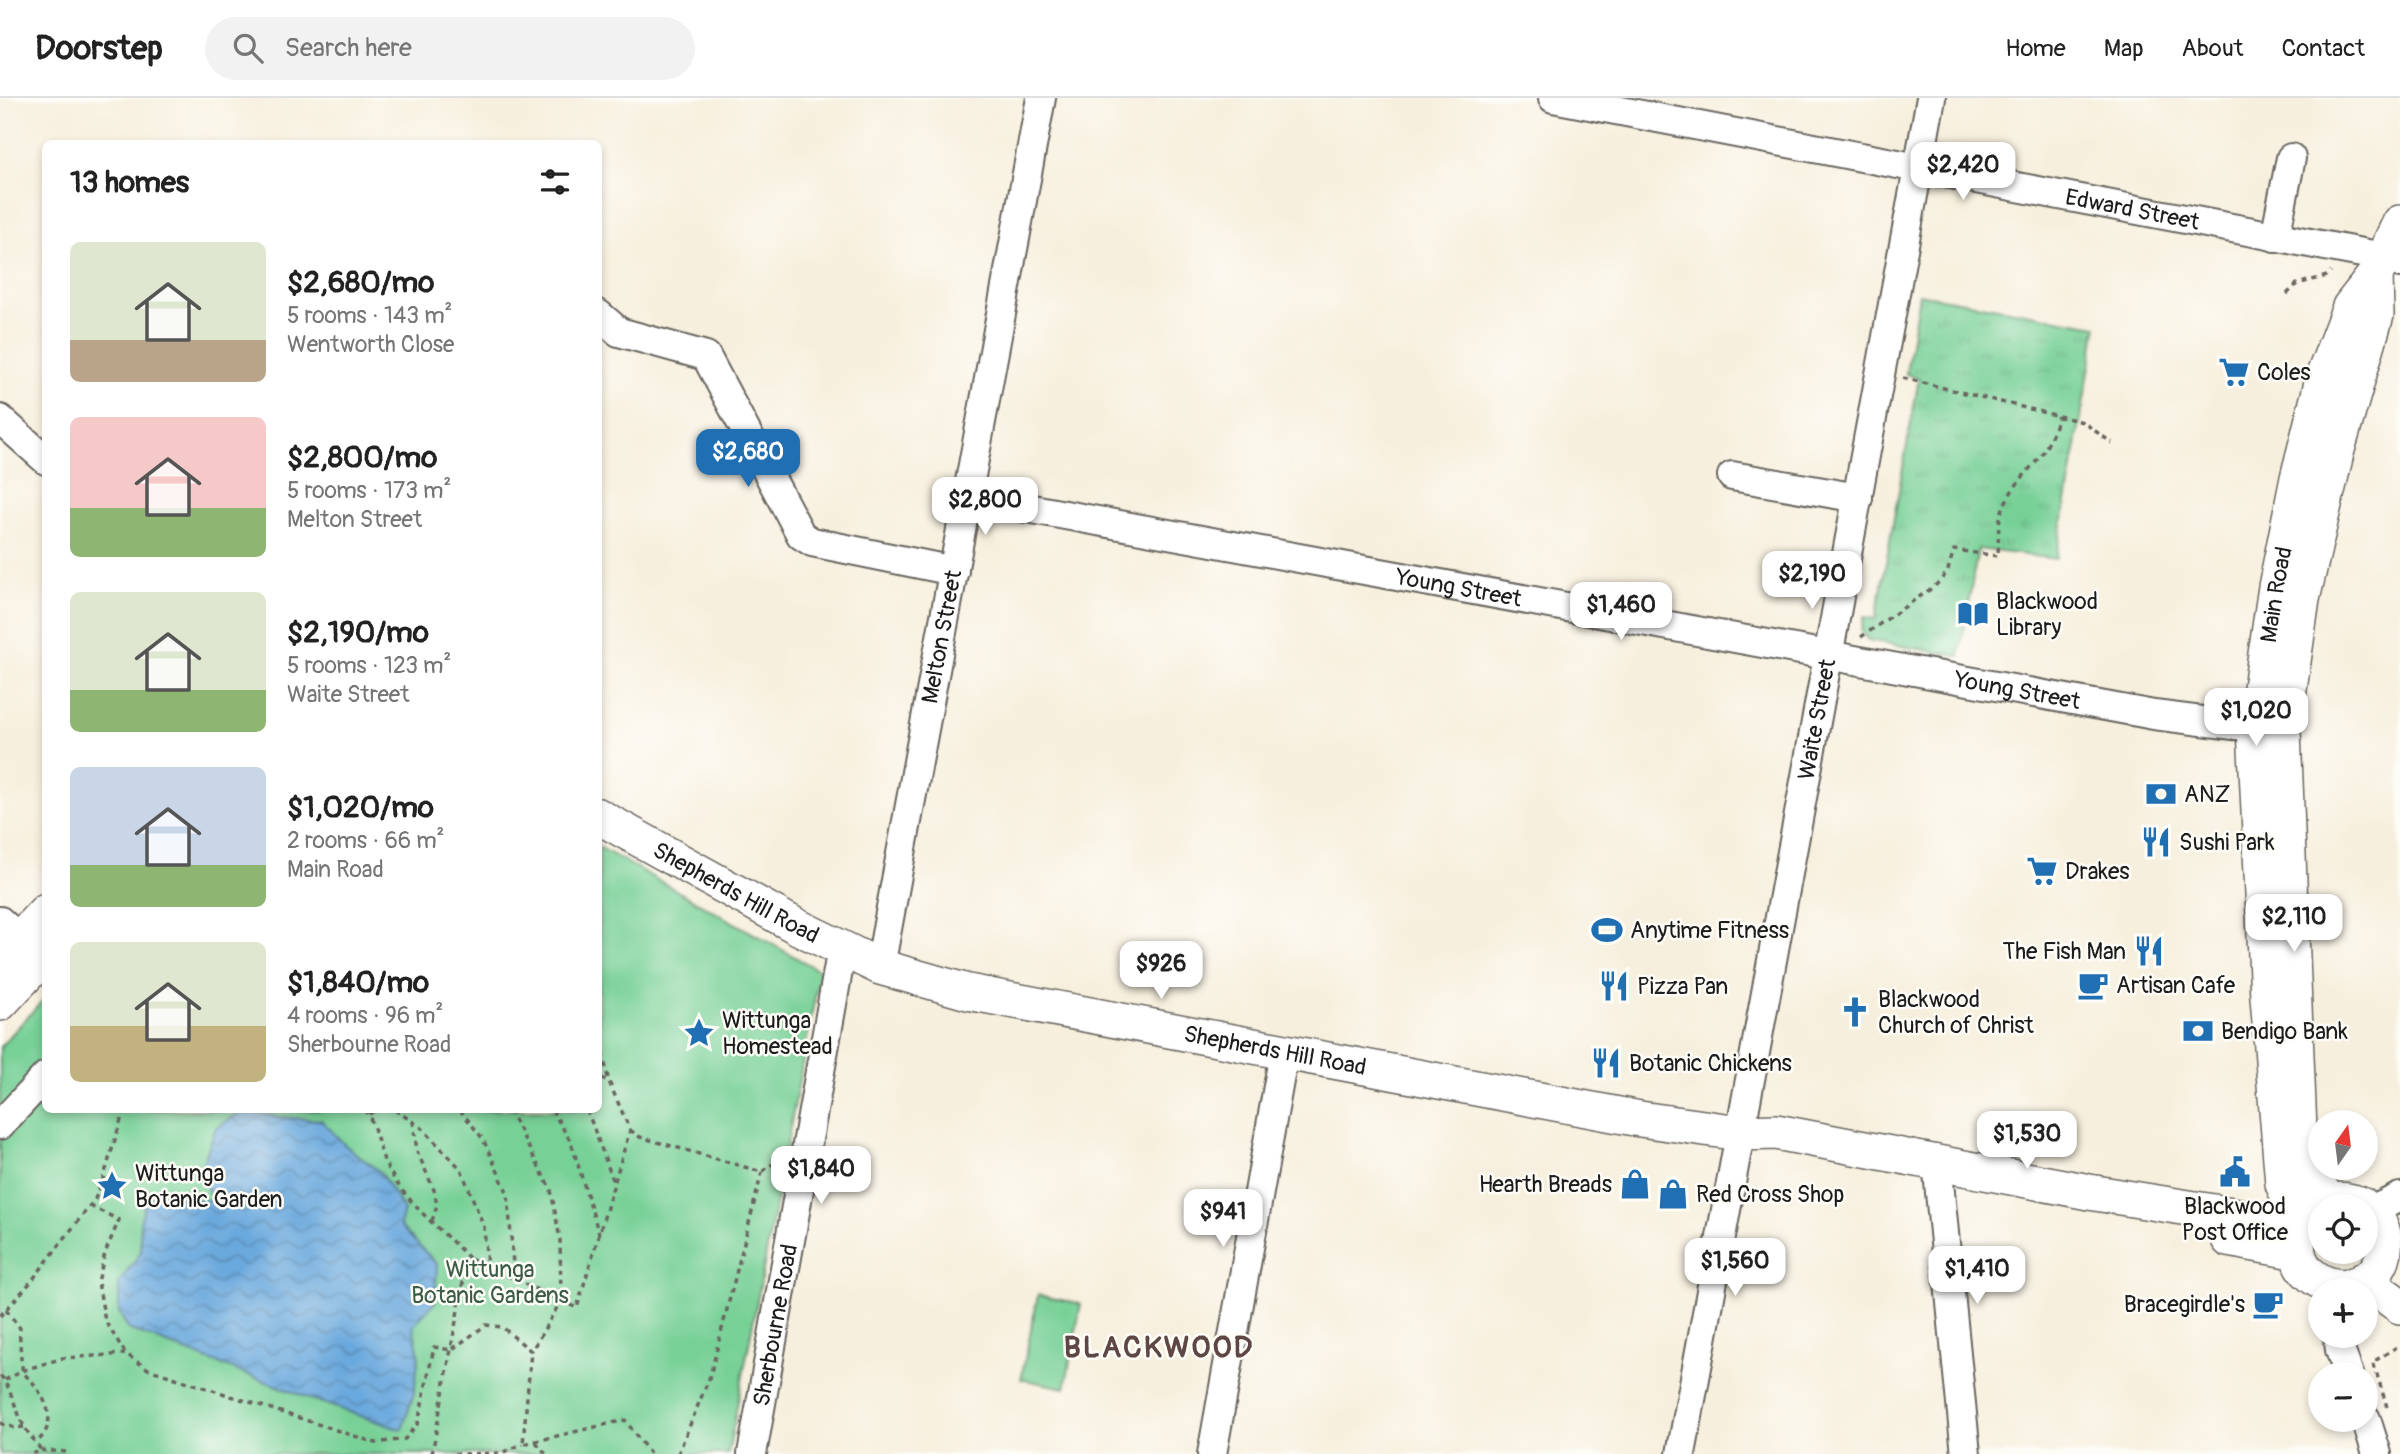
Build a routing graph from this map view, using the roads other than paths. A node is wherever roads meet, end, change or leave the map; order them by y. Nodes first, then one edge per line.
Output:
1 (1041, 98) edge
2 (1553, 98) edge
3 (1931, 98) edge
4 (1620, 104) edge
5 (2291, 158) dead end
6 (1918, 168) junction
7 (2400, 223) edge
8 (2275, 237) junction
9 (2386, 265) edge
10 (602, 318) edge
11 (0, 419) edge
12 (42, 456) edge
13 (1732, 476) dead end
14 (967, 497) junction
15 (1858, 498) junction
16 (954, 571) junction
17 (1830, 645) junction
18 (2269, 730) junction
19 (602, 818) edge
20 (42, 918) edge
21 (842, 948) junction
22 (25, 949) edge
23 (880, 967) junction
24 (0, 1003) edge
25 (1284, 1054) junction
26 (42, 1080) edge
27 (0, 1125) edge
28 (1741, 1133) junction
29 (1938, 1172) junction
30 (2283, 1184) junction
31 (2323, 1194) edge
32 (2308, 1207) edge
33 (2308, 1211) edge
34 (2308, 1216) edge
35 (2236, 1217) junction
36 (2378, 1227) edge
37 (2392, 1255) edge
38 (2309, 1264) edge
39 (2314, 1278) edge
40 (2366, 1278) edge
41 (2378, 1294) edge
42 (2400, 1306) edge
43 (2377, 1432) edge
44 (751, 1454) edge
45 (1212, 1454) edge
46 (1681, 1454) edge
47 (1966, 1454) edge
48 (2377, 1454) edge

1 - 14 street, Melton Street
2 - 4 street, Edward Street
3 - 6 street, Waite Street
4 - 6 street, Edward Street
5 - 8 street
6 - 8 street, Edward Street
6 - 15 street, Waite Street
7 - 9 main road, Main Road
8 - 9 street, Edward Street
9 - 18 main road, Main Road
10 - 16 street
11 - 12 street
13 - 15 street
14 - 16 street, Melton Street
14 - 17 street, Young Street
15 - 17 street, Waite Street
16 - 23 street, Melton Street
17 - 18 street, Young Street
17 - 28 street, Waite Street
18 - 30 main road, Main Road
18 - 31 main road, Main Road
19 - 21 main road, Shepherds Hill Road
20 - 22 main road
21 - 23 main road, Shepherds Hill Road
21 - 44 street, Sherbourne Road
22 - 24 main road
23 - 25 main road, Shepherds Hill Road
25 - 28 main road, Shepherds Hill Road
25 - 45 street
26 - 27 street
28 - 29 main road, Shepherds Hill Road
28 - 46 street, Waite Street
29 - 33 main road, Shepherds Hill Road
29 - 35 main road, Shepherds Hill Road
29 - 47 street
30 - 32 main road, Main Road
30 - 35 main road
34 - 35 main road, Shepherds Hill Road
36 - 37 main road
37 - 40 main road
38 - 39 main road
41 - 42 main road
43 - 48 street

